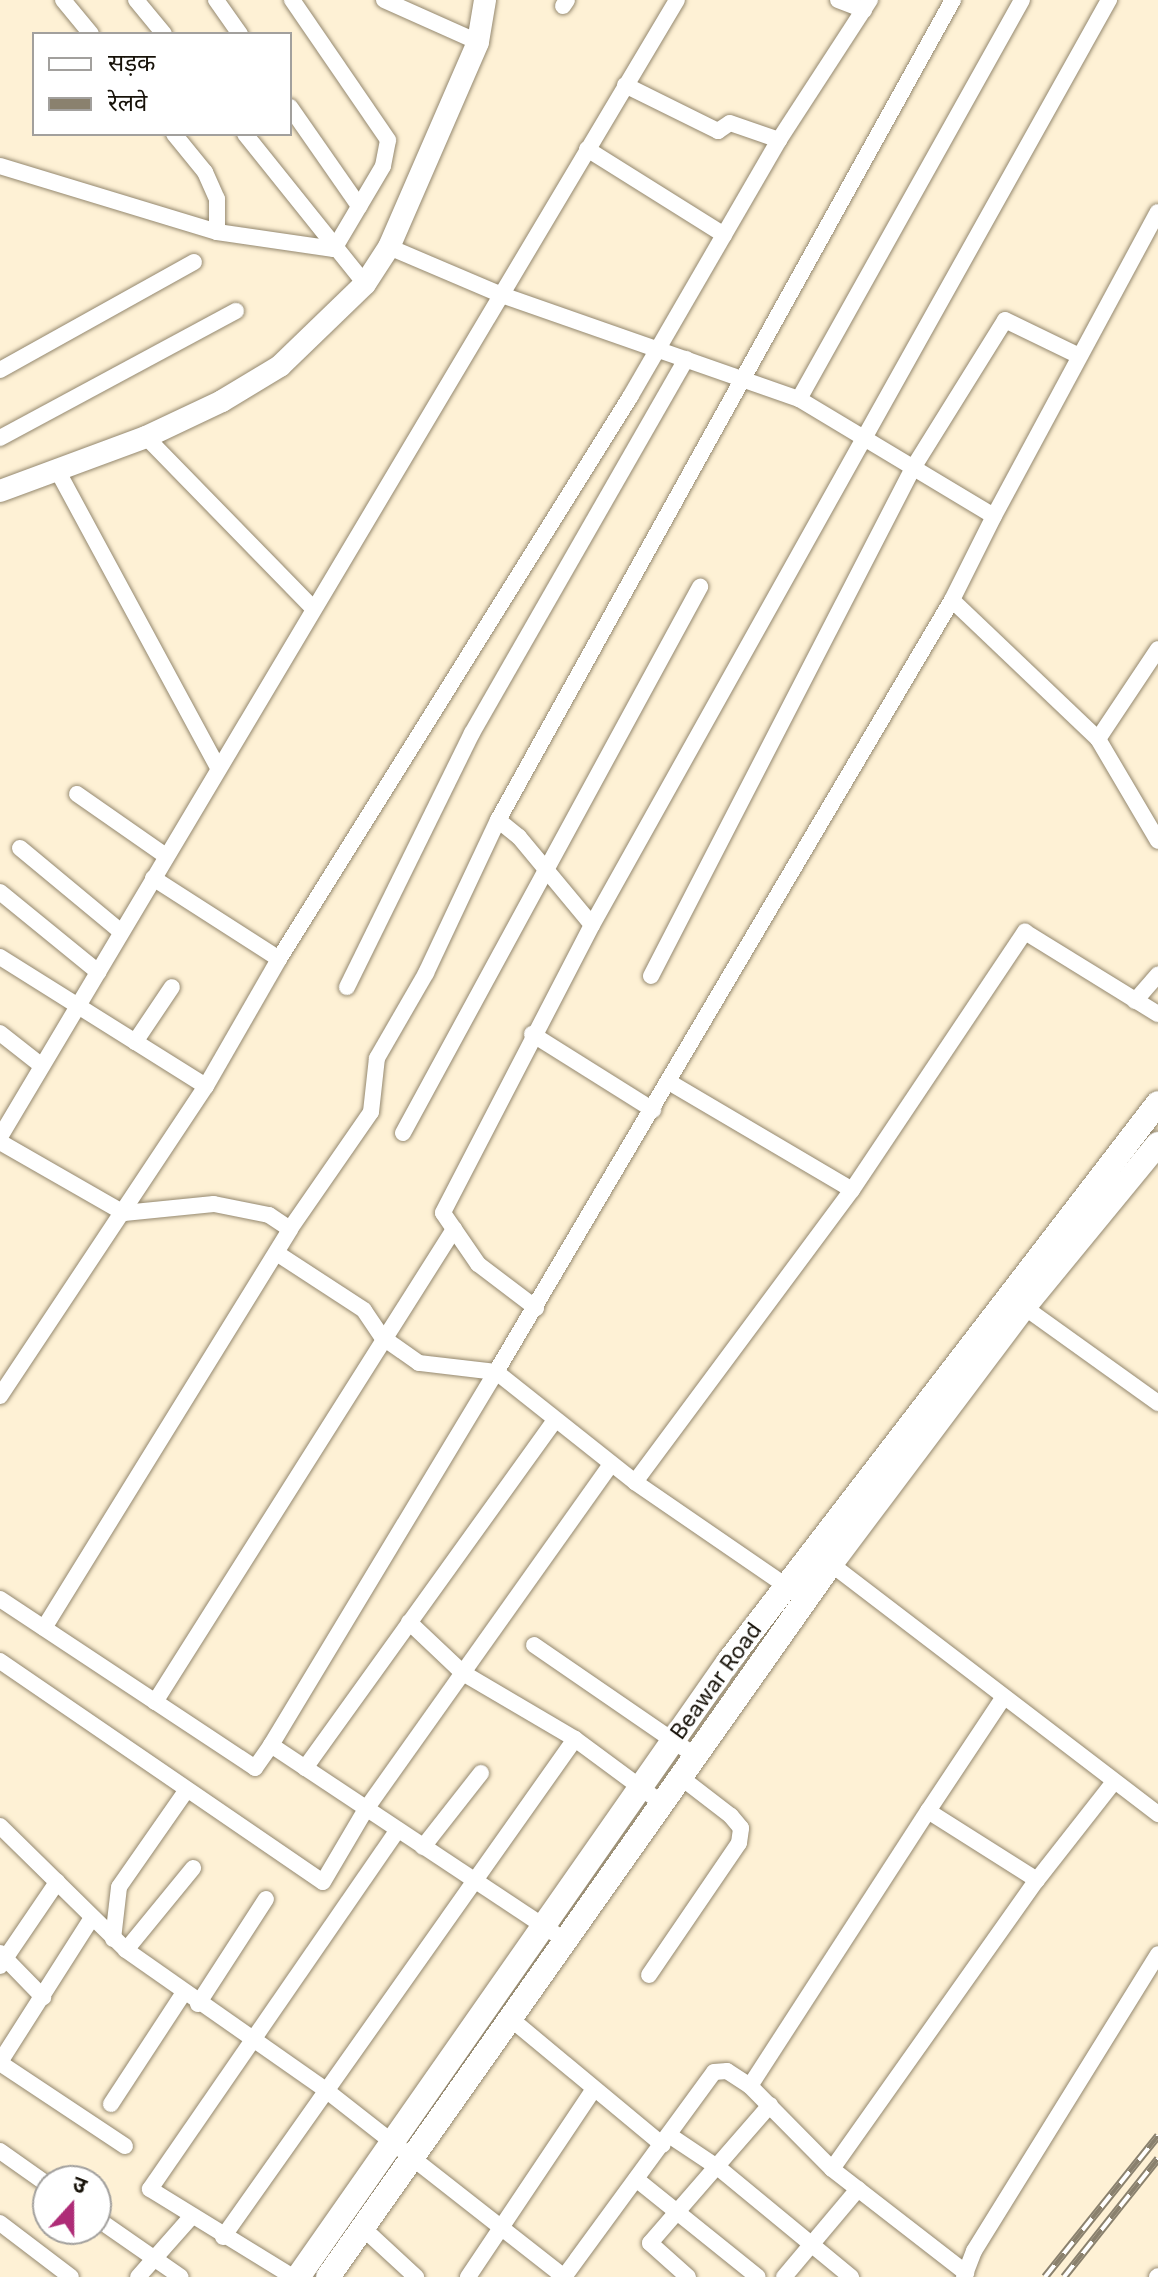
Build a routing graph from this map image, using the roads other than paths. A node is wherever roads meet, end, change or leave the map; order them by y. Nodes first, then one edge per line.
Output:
1 (63, 0) edge
2 (136, 0) edge
3 (216, 0) edge
4 (292, 0) edge
5 (384, 0) edge
6 (485, 0) edge
7 (677, 0) edge
8 (838, 0) edge
9 (953, 0) edge
10 (1022, 0) edge
11 (1109, 0) edge
12 (867, 5) edge
13 (89, 32) edge
14 (162, 32) edge
15 (239, 32) edge
16 (478, 42) junction
17 (625, 85) junction
18 (292, 110) edge
19 (176, 136) edge
20 (247, 136) edge
21 (779, 140) junction
22 (587, 149) junction
23 (0, 166) edge
24 (359, 206) junction
25 (1158, 212) edge
26 (217, 232) junction
27 (724, 235) junction
28 (389, 247) junction
29 (334, 249) junction
30 (194, 262) dead end
31 (365, 284) junction
32 (499, 294) junction
33 (236, 311) dead end
34 (655, 349) junction
35 (1079, 356) junction
36 (686, 359) junction
37 (0, 370) edge
38 (746, 381) junction
39 (799, 399) junction
40 (146, 437) junction
41 (0, 438) edge
42 (864, 438) junction
43 (56, 468) junction
44 (913, 468) junction
45 (0, 491) edge
46 (994, 516) junction
47 (700, 587) dead end
48 (952, 600) junction
49 (313, 608) junction
50 (1158, 649) edge
51 (1098, 739) junction
52 (218, 768) junction
53 (77, 794) dead end
54 (498, 820) junction
55 (1158, 841) edge
56 (20, 848) dead end
57 (166, 856) junction
58 (545, 870) junction
59 (153, 878) junction
60 (0, 892) edge
61 (592, 925) junction
62 (121, 932) junction
63 (0, 957) edge
64 (279, 959) junction
65 (98, 972) junction
66 (1158, 975) edge
67 (651, 976) dead end
68 (172, 987) dead end
69 (347, 987) dead end
70 (1135, 1001) junction
71 (78, 1005) junction
72 (1158, 1014) edge
73 (0, 1033) edge
74 (532, 1034) junction
75 (135, 1042) junction
76 (42, 1066) junction
77 (669, 1082) junction
78 (206, 1086) junction
79 (1158, 1103) edge
80 (653, 1110) junction
81 (403, 1133) dead end
82 (0, 1139) edge
83 (1158, 1144) edge
84 (852, 1190) junction
85 (124, 1213) junction
86 (290, 1229) junction
87 (454, 1229) junction
88 (278, 1254) junction
89 (1024, 1307) junction
90 (536, 1308) junction
91 (382, 1337) junction
92 (496, 1372) junction
93 (0, 1396) edge
94 (1158, 1403) edge
95 (554, 1421) junction
96 (611, 1464) junction
97 (635, 1482) junction
98 (831, 1564) junction
99 (797, 1594) junction
100 (0, 1599) edge
101 (409, 1622) junction
102 (44, 1628) junction
103 (534, 1645) dead end
104 (0, 1661) edge
105 (463, 1673) junction
106 (1003, 1698) junction
107 (155, 1702) junction
108 (575, 1739) junction
109 (672, 1741) junction
110 (271, 1745) junction
111 (694, 1755) junction
112 (305, 1768) junction
113 (481, 1773) dead end
114 (679, 1776) junction
115 (1113, 1783) junction
116 (186, 1791) junction
117 (651, 1794) junction
118 (366, 1809) junction
119 (928, 1811) junction
120 (1158, 1814) edge
121 (0, 1826) edge
122 (398, 1830) junction
123 (423, 1847) junction
124 (193, 1868) dead end
125 (1037, 1880) junction
126 (57, 1882) junction
127 (476, 1882) junction
128 (266, 1899) dead end
129 (542, 1926) junction
130 (106, 1933) junction
131 (567, 1942) junction
132 (1158, 1954) edge
133 (2, 1959) edge
134 (649, 1975) dead end
135 (183, 1994) junction
136 (43, 1997) junction
137 (198, 2004) junction
138 (511, 2019) junction
139 (252, 2041) junction
140 (0, 2062) edge
141 (750, 2086) junction
142 (594, 2089) junction
143 (327, 2091) junction
144 (111, 2104) dead end
145 (770, 2105) junction
146 (666, 2140) junction
147 (393, 2142) junction
148 (125, 2146) dead end
149 (0, 2151) edge
150 (414, 2157) junction
151 (720, 2169) junction
152 (832, 2169) junction
153 (32, 2174) edge
154 (636, 2179) junction
155 (858, 2189) junction
156 (679, 2213) junction
157 (191, 2217) junction
158 (0, 2223) edge
159 (112, 2229) edge
160 (364, 2229) junction
161 (503, 2229) junction
162 (223, 2237) junction
163 (812, 2243) junction
164 (153, 2258) junction
165 (965, 2275) edge
166 (71, 2277) edge
167 (138, 2277) edge
168 (181, 2277) edge
169 (296, 2277) edge
170 (328, 2277) edge
171 (416, 2277) edge
172 (468, 2277) edge
173 (688, 2277) edge
174 (758, 2277) edge
175 (784, 2277) edge
176 (851, 2277) edge

1 - 13 street
2 - 14 street
3 - 15 street
4 - 24 street
5 - 16 street
6 - 16 street
7 - 17 street
8 - 12 street
9 - 38 street
10 - 39 street
11 - 42 street
12 - 21 street
16 - 28 street
17 - 21 street
17 - 22 street
18 - 24 street
19 - 26 street
20 - 29 street
21 - 27 street
22 - 27 street
22 - 32 street
23 - 26 street
24 - 29 street
25 - 35 street
26 - 29 street
27 - 34 street
28 - 31 street
28 - 32 street
29 - 31 street
30 - 37 street
31 - 40 street
32 - 34 street
32 - 49 street
33 - 41 street
34 - 36 street
34 - 64 street
35 - 44 street
35 - 46 street
36 - 38 street
36 - 69 street
38 - 39 street
38 - 54 street
39 - 42 street
40 - 43 street
40 - 49 street
42 - 44 street
42 - 61 street
43 - 45 street
43 - 52 street
44 - 46 street
44 - 67 street
46 - 48 street
47 - 58 street
48 - 51 street
48 - 77 street
49 - 52 street
50 - 51 street
51 - 55 street
52 - 57 street
53 - 57 street
54 - 58 street
54 - 86 street
56 - 62 street
57 - 59 street
58 - 61 street
58 - 81 street
59 - 62 street
59 - 64 street
60 - 65 street
61 - 74 street
62 - 65 street
63 - 71 street
64 - 78 street
65 - 71 street
66 - 70 street
68 - 75 street
70 - 72 street
70 - 84 street
71 - 75 street
71 - 76 street
73 - 76 street
74 - 80 street
74 - 87 street
75 - 78 street
76 - 82 street
77 - 80 street
77 - 84 street
78 - 85 street
79 - 99 main road, Beawar Road
80 - 90 street
82 - 85 street
83 - 89 main road, Beawar Road
84 - 97 street
85 - 86 street
85 - 93 street
86 - 88 street
87 - 90 street
87 - 91 street
88 - 91 street
88 - 102 street
89 - 94 street
89 - 98 main road, Beawar Road
90 - 92 street
91 - 92 street
91 - 107 street
92 - 95 street
92 - 110 street
95 - 96 street
95 - 101 street
96 - 97 street
96 - 105 street
97 - 99 street
98 - 99 main road, Beawar Road
98 - 106 street
99 - 109 main road, Beawar Road
99 - 111 main road, Beawar Road
100 - 102 street
101 - 105 street
101 - 112 street
102 - 107 street
103 - 109 street
104 - 116 street
105 - 108 street
105 - 118 street
106 - 115 street
106 - 119 street
107 - 110 street
108 - 117 street
108 - 127 street
109 - 111 street
109 - 117 main road, Beawar Road
110 - 112 street
111 - 114 main road, Beawar Road
112 - 118 street
113 - 123 street
114 - 117 main road, Beawar Road
114 - 134 street
115 - 120 street
115 - 125 street
116 - 118 street
116 - 130 street
117 - 129 main road, Beawar Road
117 - 131 main road, Beawar Road
118 - 122 street
119 - 125 street
119 - 141 street
121 - 126 street
122 - 123 street
122 - 139 street
123 - 127 street
124 - 130 street
125 - 152 street
126 - 130 street
126 - 133 street
127 - 129 street
127 - 143 street
128 - 137 street
129 - 131 street
129 - 147 main road, Beawar Road
130 - 135 street
130 - 136 street
131 - 138 main road, Beawar Road
132 - 165 street
133 - 136 street
135 - 137 street
135 - 144 street
136 - 140 street
137 - 139 street
138 - 142 street
138 - 150 main road, Beawar Road
139 - 143 street
139 - 157 street
140 - 148 street
141 - 145 street
141 - 146 street
142 - 146 street
142 - 161 street
143 - 147 street
143 - 162 street
145 - 151 street
145 - 152 street
146 - 151 street
146 - 154 street
147 - 150 street
147 - 169 main road, Beawar Road
149 - 153 street
150 - 160 main road, Beawar Road
150 - 161 street
151 - 156 street
151 - 163 street
152 - 155 street
154 - 156 street
154 - 161 street
155 - 163 street
155 - 165 street
156 - 173 street
156 - 174 street
157 - 162 street
157 - 164 street
158 - 166 street
159 - 164 street
160 - 170 main road, Beawar Road
160 - 171 street
161 - 172 street
162 - 169 street
163 - 175 street
163 - 176 street
164 - 167 street
164 - 168 street

